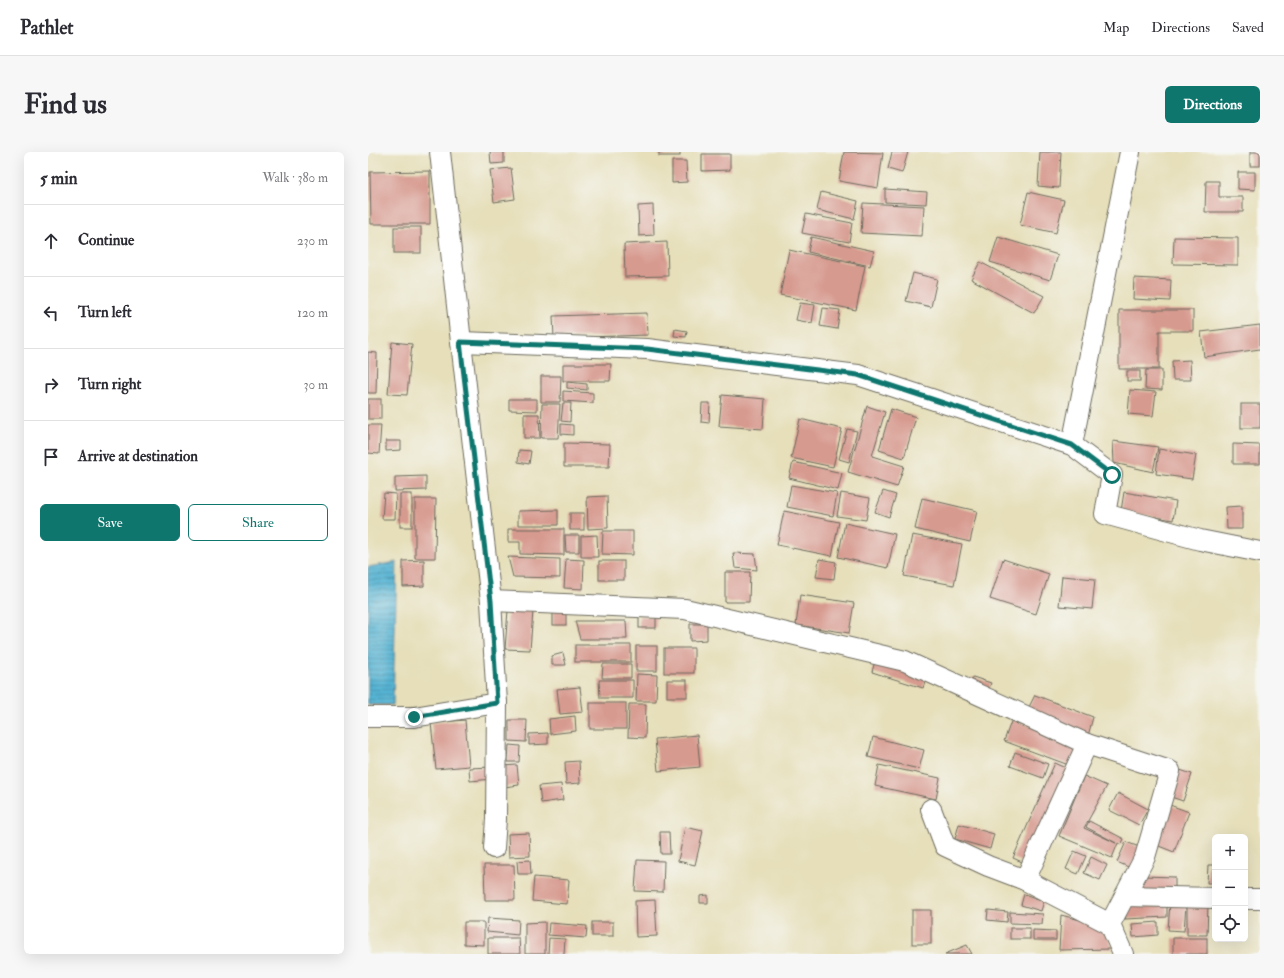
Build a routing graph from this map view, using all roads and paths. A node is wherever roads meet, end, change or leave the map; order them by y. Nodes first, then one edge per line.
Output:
1 (440, 152) edge
2 (1130, 152) edge
3 (460, 342) junction
4 (1072, 445) junction
5 (1260, 552) edge
6 (491, 601) junction
7 (497, 703) junction
8 (368, 717) edge
9 (1087, 744) junction
10 (932, 809) dead end
11 (494, 848) dead end
12 (1026, 880) junction
13 (1125, 896) junction
14 (1212, 898) edge
15 (1248, 899) edge
16 (1260, 899) edge
17 (1110, 924) junction
18 (1123, 954) edge

1 - 3 street
2 - 4 street
3 - 4 street
3 - 6 street
4 - 5 street
6 - 7 street
6 - 9 street
7 - 8 street
7 - 11 street
9 - 12 street
9 - 13 street
10 - 12 street
12 - 17 street
13 - 14 street
13 - 17 street
15 - 16 street
17 - 18 street

